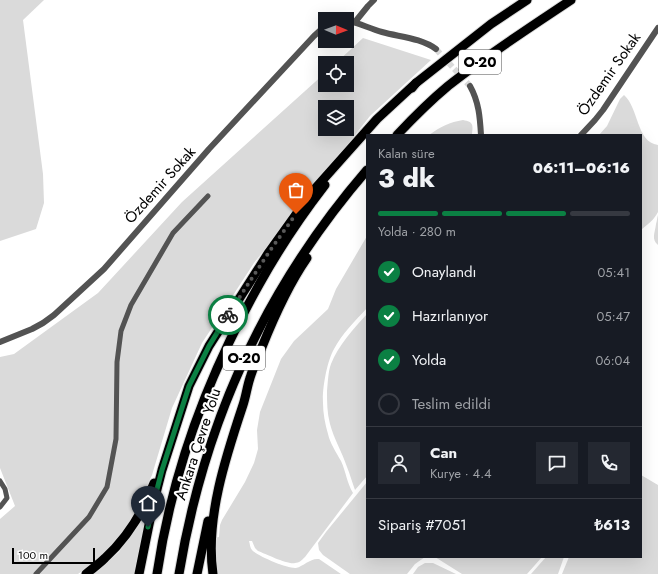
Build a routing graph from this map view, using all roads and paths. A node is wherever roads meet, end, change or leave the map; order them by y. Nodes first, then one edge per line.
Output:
1 (374, 0) edge
2 (527, 0) edge
3 (571, 0) edge
4 (355, 22) joint
5 (658, 28) edge
6 (318, 32) edge
7 (436, 49) tunnel mouth
8 (416, 83) junction
9 (470, 86) tunnel mouth
10 (370, 134) edge
11 (398, 134) edge
12 (481, 134) edge
13 (582, 134) edge
14 (366, 138) edge
15 (366, 171) edge
16 (366, 177) edge
17 (208, 196) dead end
18 (0, 342) edge
19 (189, 386) junction
20 (226, 458) junction
21 (0, 481) edge
22 (0, 507) edge
23 (36, 574) edge
24 (86, 574) edge
25 (139, 574) edge
26 (157, 574) edge
27 (179, 574) edge
28 (197, 574) edge
29 (213, 574) edge

1 - 4 street
2 - 8 highway, Ankara Çevre Yolu / O-20
3 - 11 highway, O-20
4 - 7 street
5 - 13 street, Özdemir Sokak
6 - 18 street, Özdemir Sokak
8 - 10 highway, Ankara Çevre Yolu / O-20
8 - 19 highway
9 - 12 street
14 - 26 highway, Ankara Çevre Yolu / O-20
15 - 27 highway, Ankara Çevre Yolu / O-20
16 - 20 highway
17 - 23 street
19 - 24 highway
19 - 25 highway
20 - 28 highway
20 - 29 highway
21 - 22 street

